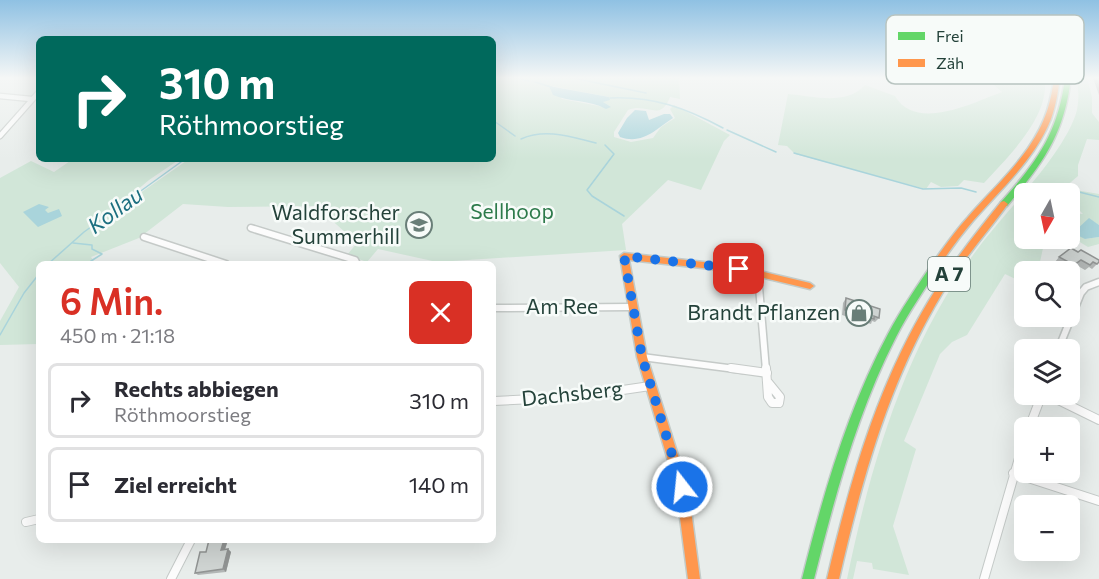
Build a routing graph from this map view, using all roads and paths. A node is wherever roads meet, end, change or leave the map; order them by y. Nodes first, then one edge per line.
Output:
1 (26, 105) edge
2 (1053, 105) edge
3 (1067, 105) edge
4 (0, 136) edge
5 (251, 228) dead end
6 (144, 237) dead end
7 (217, 261) edge
8 (353, 261) edge
9 (758, 275) junction
10 (1096, 283) edge
11 (810, 286) dead end
12 (631, 307) junction
13 (496, 308) edge
14 (1062, 339) edge
15 (642, 357) junction
16 (650, 386) junction
17 (496, 401) edge
18 (1067, 405) edge
19 (1099, 420) edge
20 (1014, 468) edge
21 (1012, 473) junction
22 (1099, 501) edge
23 (36, 520) edge
24 (26, 522) dead end
25 (189, 543) edge
26 (171, 579) edge
27 (694, 579) edge
28 (808, 579) edge
29 (833, 579) edge
30 (984, 579) edge

1 - 4 street
2 - 28 main road, A 7
3 - 29 main road, A 7
5 - 8 street
6 - 7 street
9 - 11 main road
9 - 12 main road
9 - 15 street
10 - 14 street
12 - 13 street, Am Ree
12 - 15 main road
15 - 16 main road
16 - 17 street, Dachsberg
16 - 27 main road
18 - 19 street
20 - 21 street
21 - 22 street
21 - 30 street
23 - 24 street
25 - 26 street

